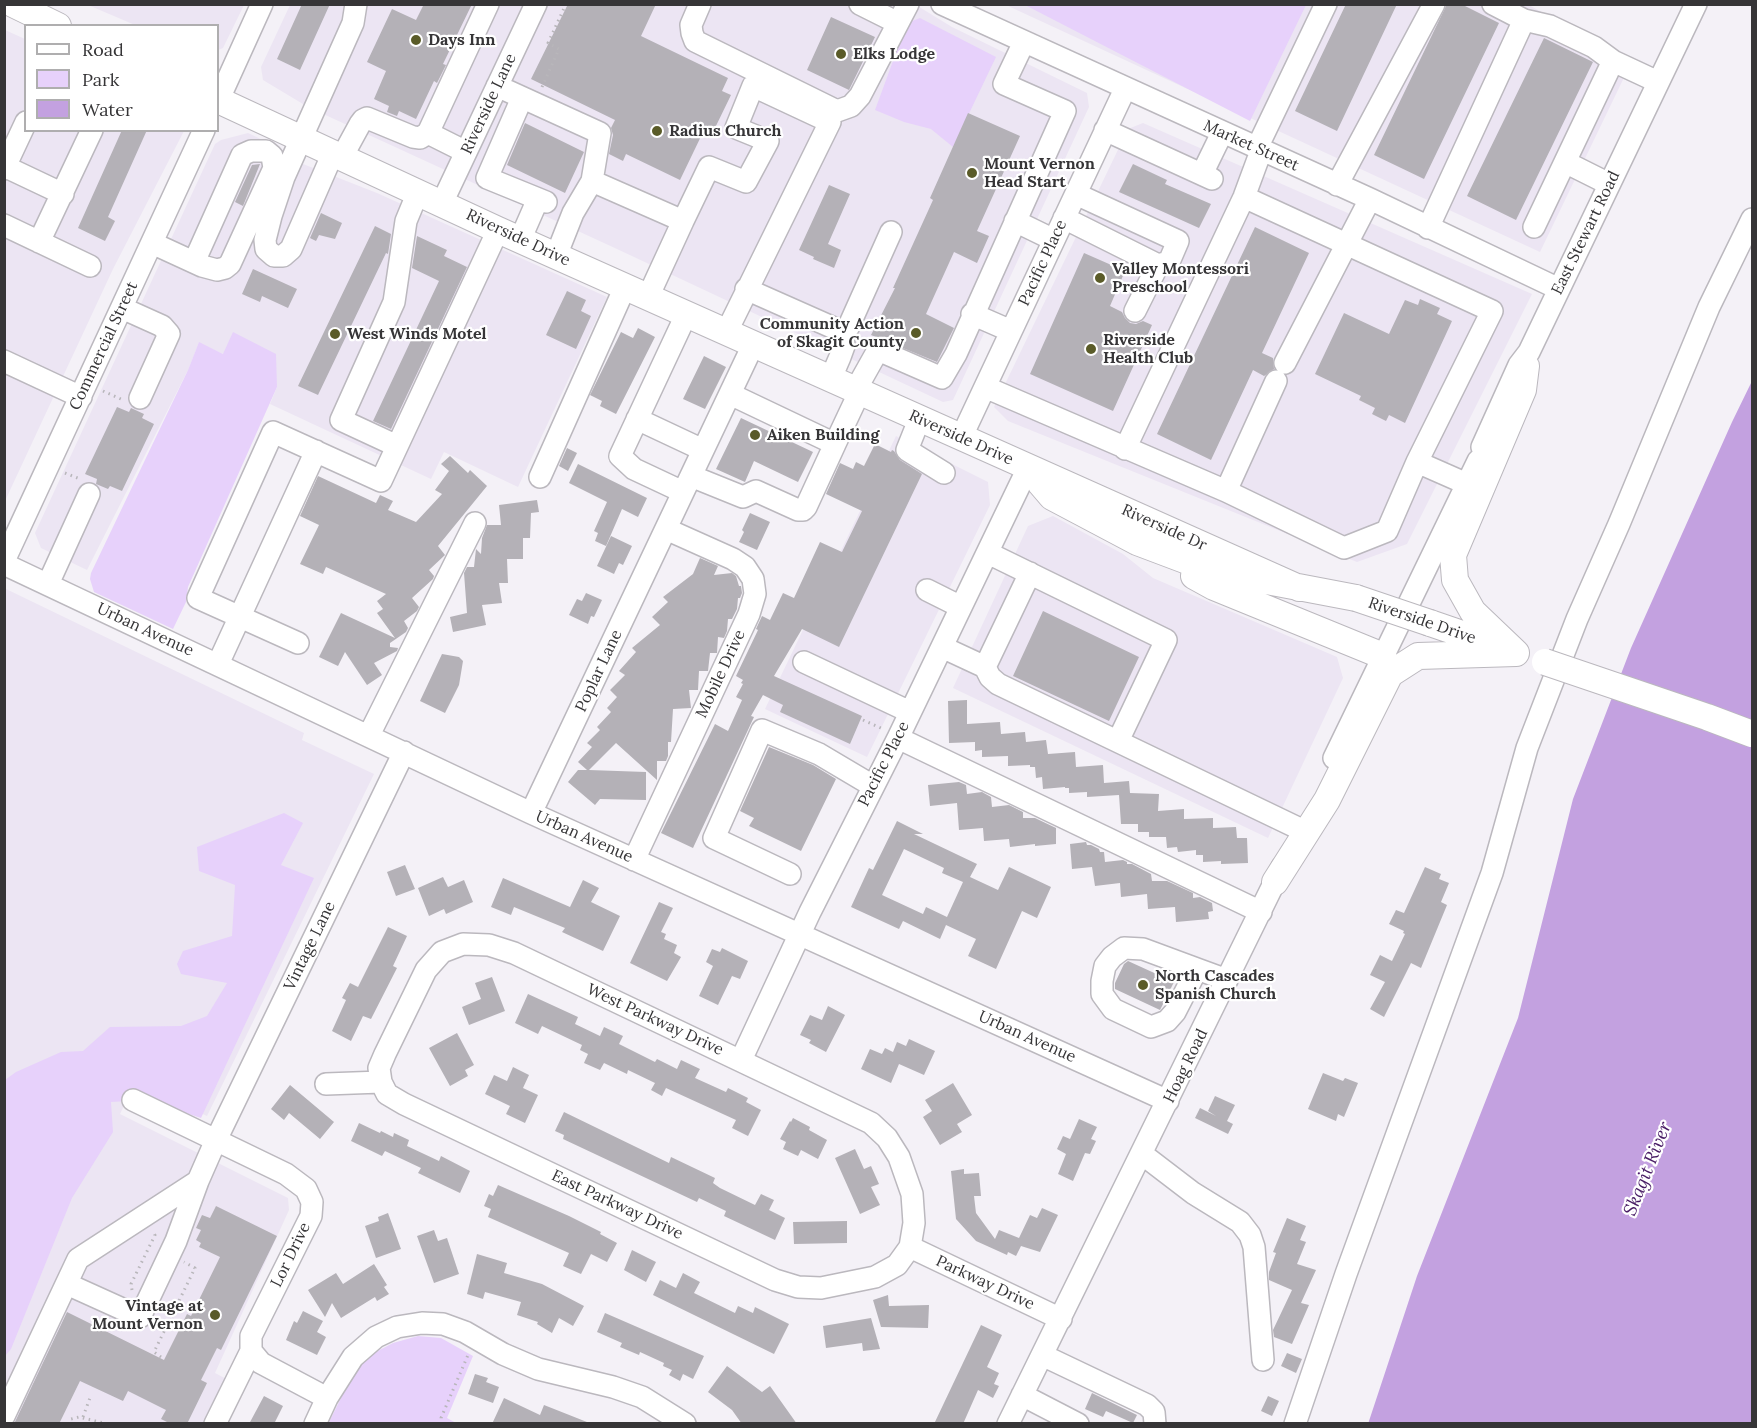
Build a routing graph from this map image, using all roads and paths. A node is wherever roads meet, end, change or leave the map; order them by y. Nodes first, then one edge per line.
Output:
1 (13, 4) edge
2 (262, 4) edge
3 (356, 4) edge
4 (488, 4) edge
5 (536, 4) edge
6 (566, 4) edge
7 (700, 4) edge
8 (860, 4) edge
9 (942, 4) edge
10 (1326, 4) edge
11 (1434, 4) edge
12 (1493, 4) edge
13 (1696, 4) edge
14 (903, 14) edge
15 (1524, 20) junction
16 (54, 24) edge
17 (1024, 42) junction
18 (1613, 61) junction
19 (1658, 82) junction
20 (497, 86) junction
21 (542, 88) dead end
22 (1125, 89) junction
23 (219, 98) edge
24 (522, 98) junction
25 (219, 100) edge
26 (24, 126) edge
27 (277, 127) junction
28 (1106, 130) junction
29 (91, 132) edge
30 (203, 132) edge
31 (428, 133) junction
32 (1221, 133) junction
33 (301, 138) junction
34 (1259, 149) junction
35 (266, 151) junction
36 (466, 152) junction
37 (338, 155) junction
38 (1565, 162) junction
39 (5, 168) edge
40 (592, 181) junction
41 (1610, 184) junction
42 (1337, 185) junction
43 (418, 192) junction
44 (63, 194) junction
45 (1076, 194) junction
46 (1244, 197) junction
47 (1370, 199) junction
48 (442, 203) junction
49 (1064, 218) junction
50 (1752, 219) edge
51 (1015, 220) junction
52 (683, 222) junction
53 (4, 225) edge
54 (1534, 227) dead end
55 (1428, 228) junction
56 (891, 232) dead end
57 (509, 235) junction
58 (1054, 240) junction
59 (39, 242) junction
60 (152, 243) junction
61 (1347, 246) junction
62 (556, 256) junction
63 (198, 264) junction
64 (1158, 265) junction
65 (90, 266) dead end
66 (1559, 289) junction
67 (746, 290) junction
68 (636, 292) junction
69 (122, 308) junction
70 (1136, 311) dead end
71 (972, 314) junction
72 (686, 315) junction
73 (1011, 331) junction
74 (843, 332) junction
75 (726, 333) junction
76 (753, 345) junction
77 (1527, 359) junction
78 (4, 361) edge
79 (830, 380) junction
80 (985, 387) junction
81 (857, 392) junction
82 (730, 394) junction
83 (81, 397) junction
84 (140, 398) dead end
85 (637, 419) junction
86 (919, 420) junction
87 (961, 438) junction
88 (835, 444) junction
89 (397, 446) junction
90 (1125, 449) junction
91 (703, 450) junction
92 (316, 451) junction
93 (1417, 462) junction
94 (1028, 468) junction
95 (944, 473) dead end
96 (540, 477) dead end
97 (687, 484) junction
98 (1467, 484) junction
99 (1226, 492) junction
100 (89, 494) dead end
101 (475, 523) dead end
102 (666, 529) junction
103 (1137, 542) junction
104 (987, 553) junction
105 (4, 563) edge
106 (1030, 573) junction
107 (48, 584) junction
108 (1299, 588) junction
109 (927, 590) dead end
110 (961, 607) junction
111 (1406, 608) joint
112 (240, 617) junction
113 (298, 643) dead end
114 (942, 647) junction
115 (1516, 653) junction
116 (1383, 656) junction
117 (804, 662) dead end
118 (218, 664) junction
119 (985, 667) junction
120 (910, 712) junction
121 (863, 720) dead end
122 (890, 734) junction
123 (1752, 734) edge
124 (369, 735) junction
125 (1118, 741) junction
126 (404, 752) junction
127 (873, 786) junction
128 (531, 813) junction
129 (1300, 829) junction
130 (634, 860) junction
131 (790, 874) dead end
132 (1275, 882) junction
133 (1261, 912) junction
134 (800, 934) junction
135 (1197, 969) junction
136 (1227, 980) junction
137 (741, 1060) junction
138 (381, 1082) junction
139 (326, 1084) dead end
140 (133, 1100) dead end
141 (1168, 1101) junction
142 (216, 1140) junction
143 (1142, 1154) junction
144 (198, 1181) junction
145 (144, 1216) junction
146 (910, 1247) junction
147 (186, 1254) dead end
148 (66, 1284) junction
149 (133, 1299) dead end
150 (1061, 1319) junction
151 (471, 1348) dead end
152 (251, 1351) junction
153 (1042, 1355) junction
154 (161, 1357) dead end
155 (1263, 1360) dead end
156 (91, 1395) dead end
157 (1022, 1395) junction
158 (327, 1398) junction
159 (4, 1416) edge
160 (83, 1417) junction
161 (68, 1424) edge
162 (108, 1424) edge
163 (126, 1424) edge
164 (137, 1424) edge
165 (215, 1424) edge
166 (315, 1424) edge
167 (442, 1424) edge
168 (685, 1424) edge
169 (1008, 1424) edge
170 (1078, 1424) edge
171 (1155, 1424) edge
172 (1294, 1424) edge

1 - 16 main road
2 - 23 street
3 - 33 street
4 - 31 street
5 - 20 street, Riverside Lane
6 - 21 path
7 - 14 street
8 - 14 street
9 - 17 street, Market Street
10 - 34 street
11 - 42 street
12 - 15 street
13 - 19 street, East Stewart Road
15 - 18 street
15 - 55 street
17 - 22 street, Market Street
17 - 51 street
18 - 19 street
18 - 38 street
19 - 41 street, East Stewart Road
20 - 24 street
20 - 36 street, Riverside Lane
22 - 28 street, Pacific Place
22 - 32 street, Market Street
24 - 40 street
24 - 57 street
25 - 27 main road, Riverside Drive
26 - 39 street
27 - 33 main road, Riverside Drive
27 - 35 street
28 - 32 street
28 - 45 street, Pacific Place
29 - 44 street
30 - 60 street, Commercial Street
31 - 36 street
31 - 37 street
32 - 34 street, Market Street
33 - 37 main road, Riverside Drive
33 - 37 street
34 - 42 street, Market Street
34 - 46 street
35 - 63 street
35 - 63 street
36 - 48 street, Riverside Lane
37 - 43 main road, Riverside Drive
38 - 41 street
38 - 54 street
39 - 44 street
40 - 52 street
40 - 62 street
41 - 66 street, East Stewart Road
42 - 47 street, Market Street
43 - 48 main road, Riverside Drive
43 - 89 street
44 - 59 street
45 - 49 street, Pacific Place
45 - 64 street
46 - 61 street
46 - 90 street
47 - 55 street, Market Street
47 - 61 street
48 - 57 main road, Riverside Drive
49 - 58 street, Pacific Place
49 - 64 street
50 - 172 street
51 - 58 street
51 - 71 street
52 - 67 street
52 - 68 street
53 - 59 street
55 - 66 street, Market Street
56 - 74 street
57 - 62 main road, Riverside Drive
57 - 89 street
58 - 73 street, Pacific Place
59 - 65 street
60 - 63 street
60 - 69 street, Commercial Street
61 - 93 street
61 - 99 street
62 - 68 main road, Riverside Drive
64 - 70 street
66 - 77 street, East Stewart Road
67 - 74 street
67 - 75 street
68 - 72 main road, Riverside Drive
68 - 96 street
69 - 83 street, Commercial Street
69 - 84 street
71 - 73 street
71 - 81 street
72 - 75 main road, Riverside Drive
72 - 85 street
73 - 80 street, Pacific Place
74 - 79 street
75 - 76 main road, Riverside Drive
76 - 79 main road, Riverside Drive
76 - 82 street, Poplar Lane
77 - 98 street, East Stewart Road
77 - 115 main road
78 - 83 street
79 - 81 main road, Riverside Drive
80 - 87 street, Pacific Place
80 - 90 street
81 - 86 main road, Riverside Drive
81 - 88 street
82 - 88 street
82 - 91 street, Poplar Lane
83 - 105 street, Commercial Street
85 - 91 street
85 - 97 street
86 - 87 main road, Riverside Drive
86 - 95 street
87 - 94 main road, Riverside Drive
88 - 97 street
89 - 92 street
90 - 99 street
91 - 97 street, Poplar Lane
92 - 112 street
92 - 112 street
93 - 98 street
93 - 99 street
94 - 103 main road, Riverside Drive
94 - 104 street, Pacific Place
94 - 108 main road, Riverside Dr
97 - 102 street, Poplar Lane
98 - 111 street, East Stewart Road
100 - 107 street
101 - 124 street
102 - 128 street, Poplar Lane
102 - 130 street, Mobile Drive
103 - 108 main road, Riverside Drive
103 - 116 main road
104 - 106 street
104 - 110 street, Pacific Place
105 - 107 street, Urban Avenue
106 - 119 street
106 - 125 street
107 - 118 street, Urban Avenue
108 - 115 main road, Riverside Drive, bridge
109 - 110 street
110 - 114 street, Pacific Place
111 - 116 street, Hoag Road
112 - 113 street
112 - 118 street
114 - 119 street
114 - 120 street, Pacific Place
115 - 123 main road, Riverside Drive, bridge
115 - 132 main road
116 - 129 street, Hoag Road
117 - 120 street
118 - 124 street, Urban Avenue
119 - 125 street
120 - 122 street, Pacific Place
121 - 122 path
122 - 127 street, Pacific Place
122 - 133 street
124 - 126 street, Urban Avenue
125 - 129 street
126 - 128 street, Urban Avenue
126 - 142 street, Vintage Lane
127 - 131 street
127 - 134 street, Pacific Place
128 - 130 street, Urban Avenue
129 - 132 street, Hoag Road
130 - 134 street, Urban Avenue
132 - 133 street, Hoag Road
133 - 136 street, Hoag Road
134 - 137 street, Pacific Place
134 - 141 street, Urban Avenue
135 - 135 street
135 - 136 street
136 - 141 street, Hoag Road
137 - 138 street, West Parkway Drive
137 - 146 street, West Parkway Drive
138 - 139 street
138 - 146 street, East Parkway Drive
140 - 142 street, Lor Drive
141 - 143 street, Hoag Road
142 - 144 street, Vintage Lane
142 - 152 street, Lor Drive
143 - 150 street, Hoag Road
143 - 155 street
144 - 145 street
144 - 148 street, Vintage Lane
145 - 148 street
145 - 149 path
146 - 150 street, Parkway Drive
147 - 154 path
148 - 159 street
150 - 153 street, Hoag Road
151 - 167 path
152 - 158 street
152 - 165 street, Lor Drive
153 - 157 street, Hoag Road
153 - 171 street
156 - 160 path
157 - 169 street, Hoag Road
157 - 170 street
158 - 166 street
158 - 168 street
160 - 161 path
160 - 162 path
163 - 164 path

